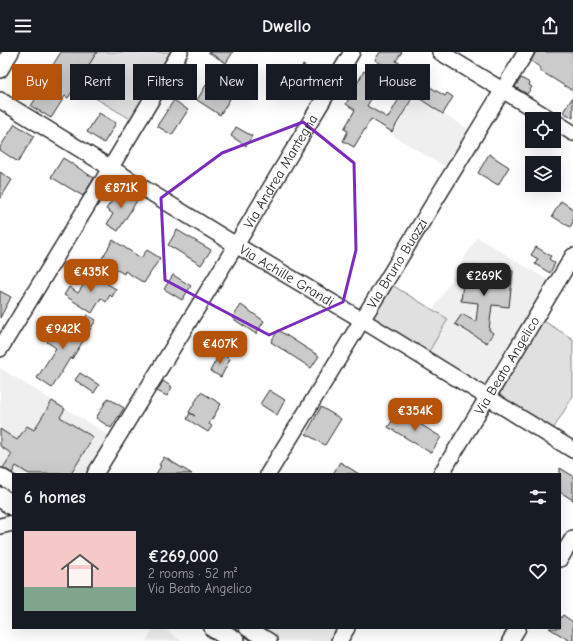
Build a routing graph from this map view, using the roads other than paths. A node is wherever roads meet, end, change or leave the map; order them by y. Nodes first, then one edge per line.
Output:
1 (11, 52) edge
2 (180, 52) edge
3 (352, 52) edge
4 (440, 52) edge
5 (526, 52) edge
6 (0, 70) edge
7 (503, 90) junction
8 (0, 100) edge
9 (539, 112) edge
10 (561, 125) edge
11 (573, 133) edge
12 (111, 168) junction
13 (236, 245) junction
14 (573, 256) edge
15 (362, 320) junction
16 (0, 349) edge
17 (488, 397) junction
18 (573, 450) edge
19 (96, 473) edge
20 (269, 473) edge
21 (442, 473) edge
22 (0, 476) edge
23 (12, 483) edge
24 (0, 497) edge
25 (12, 505) edge
26 (12, 524) edge
27 (0, 526) edge
28 (573, 538) edge
29 (561, 557) edge
30 (216, 629) edge
31 (249, 629) edge
32 (346, 629) edge
33 (517, 629) edge
34 (235, 641) edge
35 (269, 641) edge
36 (339, 641) edge
37 (510, 641) edge

1 - 6 street
2 - 12 street
3 - 13 street, Via Andrea Mantegna
4 - 7 street
5 - 7 street, Via Bruno Buozzi
7 - 9 street
7 - 15 street, Via Bruno Buozzi
8 - 12 street, Via Achille Grandi
10 - 11 street
12 - 13 street, Via Achille Grandi
12 - 16 street
13 - 15 street, Via Achille Grandi
13 - 19 street, Via Andrea Mantegna
14 - 17 street, Via Beato Angelico
15 - 17 street, Via Achille Grandi
15 - 20 street, Via Bruno Buozzi
17 - 18 street, Via Achille Grandi
17 - 21 street, Via Beato Angelico
22 - 23 street
24 - 25 main road
26 - 27 street
28 - 29 street
30 - 34 main road
31 - 35 street
32 - 36 street
33 - 37 street

